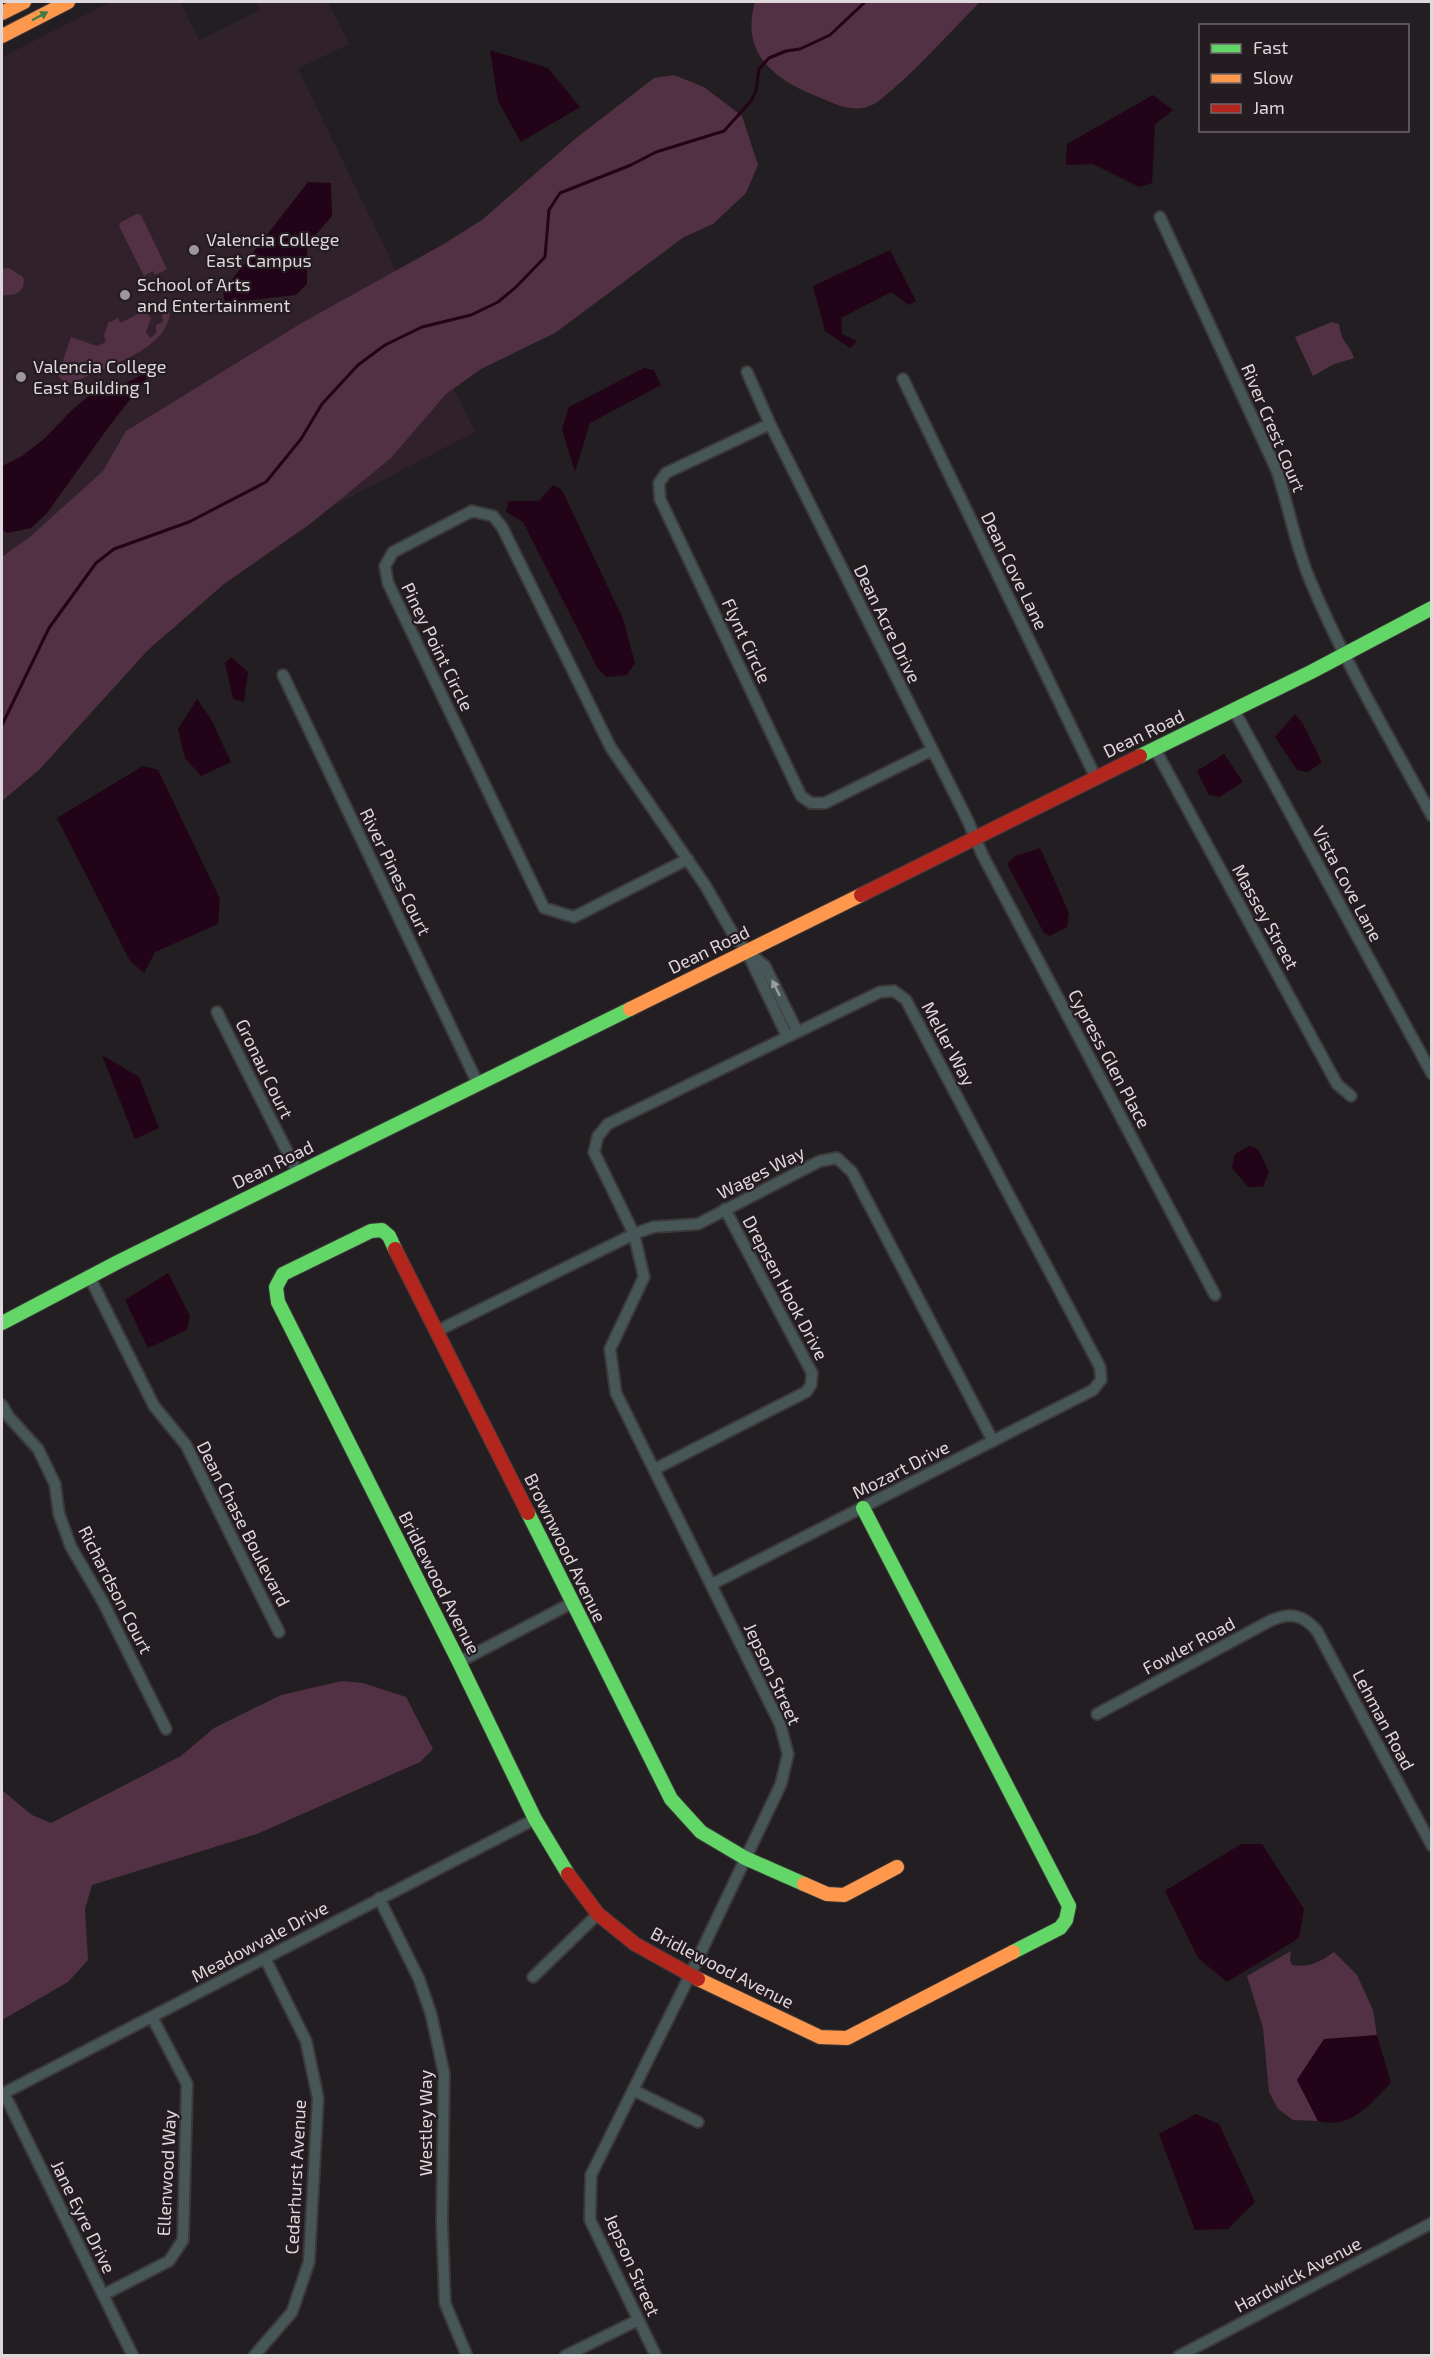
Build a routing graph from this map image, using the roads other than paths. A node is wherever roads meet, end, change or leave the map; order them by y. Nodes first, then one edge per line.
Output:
1 (24, 2) edge
2 (68, 2) edge
3 (2, 12) edge
4 (7, 34) edge
5 (1160, 217) dead end
6 (747, 372) dead end
7 (903, 379) dead end
8 (770, 424) junction
9 (1431, 608) edge
10 (1346, 654) junction
11 (283, 675) dead end
12 (1234, 710) junction
13 (1155, 749) junction
14 (932, 750) junction
15 (1096, 778) junction
16 (1431, 816) edge
17 (975, 838) junction
18 (688, 859) junction
19 (747, 951) junction
20 (218, 1012) dead end
21 (792, 1034) junction
22 (1431, 1074) edge
23 (478, 1084) junction
24 (1351, 1096) dead end
25 (598, 1136) joint
26 (298, 1173) junction
27 (725, 1209) junction
28 (381, 1230) joint
29 (634, 1234) junction
30 (89, 1276) junction
31 (1215, 1295) dead end
32 (2, 1323) edge
33 (437, 1331) junction
34 (1101, 1380) joint
35 (2, 1405) edge
36 (993, 1441) junction
37 (655, 1469) junction
38 (863, 1508) junction
39 (712, 1584) junction
40 (572, 1603) junction
41 (1299, 1616) joint
42 (279, 1632) dead end
43 (459, 1662) junction
44 (1097, 1714) dead end
45 (166, 1729) dead end
46 (535, 1819) junction
47 (1431, 1846) edge
48 (745, 1857) junction
49 (897, 1867) dead end
50 (379, 1898) junction
51 (598, 1914) junction
52 (265, 1958) junction
53 (690, 1975) junction
54 (533, 1977) dead end
55 (152, 2017) junction
56 (633, 2090) junction
57 (3, 2094) edge
58 (698, 2122) dead end
59 (1431, 2223) edge
60 (103, 2295) junction
61 (638, 2320) junction
62 (133, 2355) edge
63 (254, 2355) edge
64 (467, 2355) edge
65 (565, 2355) edge
66 (656, 2355) edge
67 (1179, 2355) edge

1 - 3 street
4 -> 2 street
3 - 4 street
5 - 10 street, River Crest Court
6 - 8 street, Dean Acre Drive
7 - 15 street, Dean Cove Lane
8 - 14 street, Dean Acre Drive
8 - 14 street, Flynt Circle
9 - 10 street, Dean Road
10 - 12 street, Dean Road
10 - 16 street, River Crest Court
11 - 23 street, River Pines Court
12 - 13 street, Dean Road
12 - 22 street, Vista Cove Lane
13 - 15 street, Dean Road
13 - 24 street, Massey Street
14 - 17 street, Dean Acre Drive
15 - 17 street, Dean Road
17 - 19 street, Dean Road
17 - 31 street, Cypress Glen Place
18 - 18 street, Piney Point Circle
18 - 19 street, Piney Point Circle
19 - 21 street, Piney Point Circle
19 - 23 street, Dean Road
20 - 26 street, Gronau Court
21 - 25 street, Meller Way
21 - 34 street, Meller Way
23 - 26 street, Dean Road
25 - 29 street, Jepson Street
26 - 30 street, Dean Road
27 - 29 street, Wages Way
27 - 36 street, Wages Way
27 - 37 street, Drepsen Hook Drive
28 - 33 street, Brownwood Avenue
28 - 43 street, Bridlewood Avenue
29 - 33 street, Wages Way
29 - 37 street, Jepson Street
30 - 32 street, Dean Road
30 - 42 street, Dean Chase Boulevard
33 - 40 street, Brownwood Avenue
34 - 36 street, Mozart Drive
35 - 45 street, Richardson Court
36 - 38 street, Mozart Drive
37 - 39 street, Jepson Street
38 - 39 street, Mozart Drive
38 - 53 street, Bridlewood Avenue
39 - 48 street, Jepson Street
40 - 43 street
40 - 48 street, Brownwood Avenue
41 - 44 street, Fowler Road
41 - 47 street, Lehman Road
43 - 46 street, Bridlewood Avenue
46 - 50 street, Meadowvale Drive
46 - 51 street, Bridlewood Avenue
48 - 49 street, Brownwood Avenue
48 - 53 street, Jepson Street
50 - 52 street, Meadowvale Drive
50 - 64 street, Westley Way
51 - 53 street, Bridlewood Avenue
51 - 54 street
52 - 55 street, Meadowvale Drive
52 - 63 street, Cedarhurst Avenue
53 - 56 street, Jepson Street
55 - 57 street, Meadowvale Drive
55 - 60 street, Ellenwood Way
56 - 58 street
56 - 61 street, Jepson Street
57 - 60 street, Jane Eyre Drive
59 - 67 street, Hardwick Avenue
60 - 62 street, Jane Eyre Drive
61 - 65 street
61 - 66 street, Jepson Street

